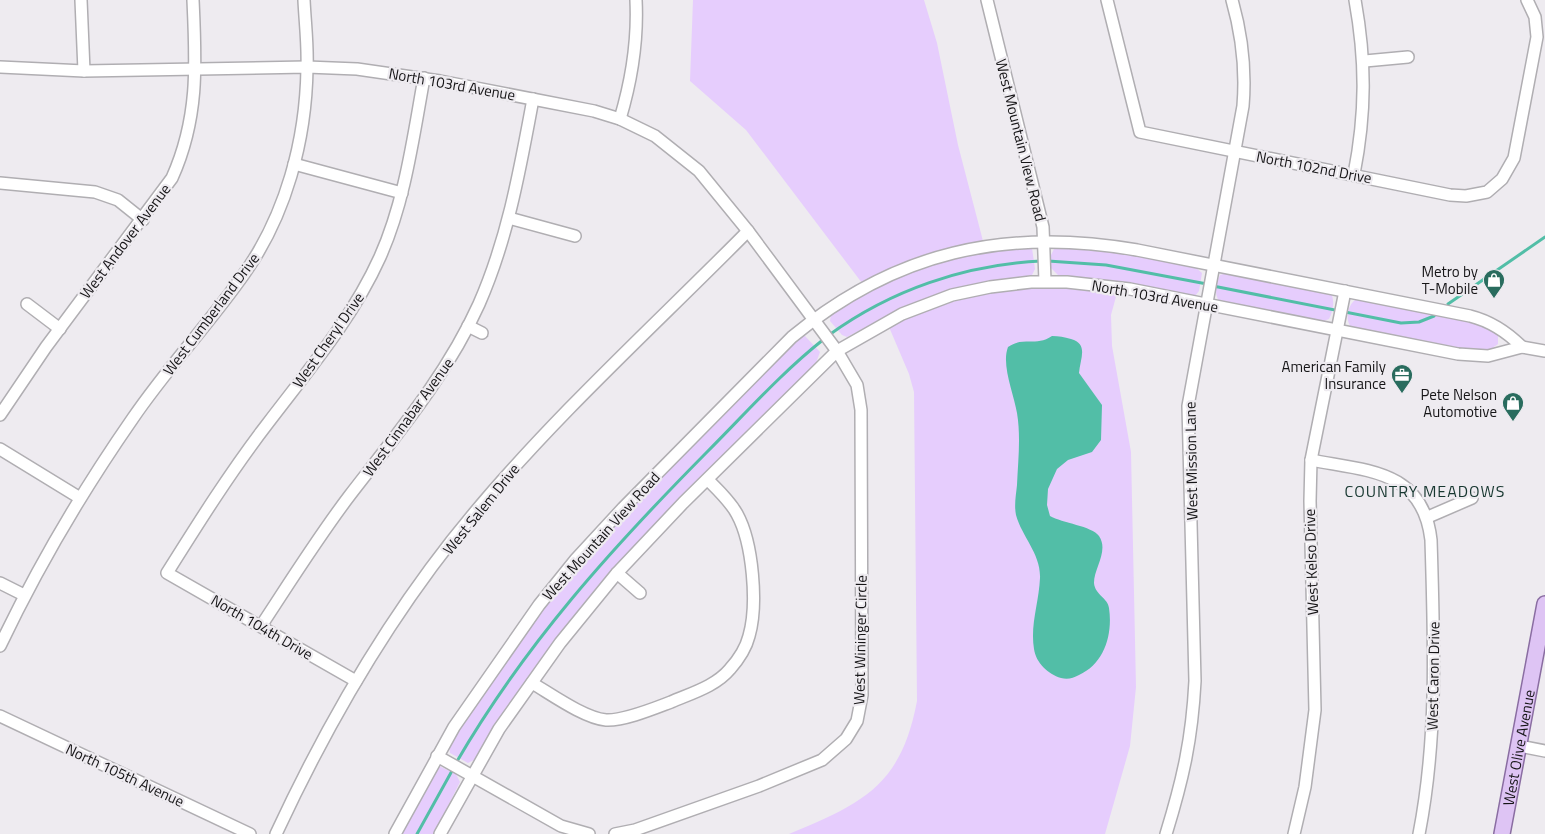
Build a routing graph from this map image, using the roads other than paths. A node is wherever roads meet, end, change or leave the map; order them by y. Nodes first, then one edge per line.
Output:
1 (81, 0) edge
2 (193, 0) edge
3 (304, 0) edge
4 (636, 0) edge
5 (987, 0) edge
6 (1107, 0) edge
7 (1232, 0) edge
8 (1356, 0) edge
9 (1527, 0) edge
10 (1408, 57) dead end
11 (1364, 61) junction
12 (0, 67) edge
13 (308, 67) junction
14 (196, 69) junction
15 (84, 71) junction
16 (424, 78) junction
17 (533, 99) junction
18 (620, 119) junction
19 (1236, 152) junction
20 (294, 164) junction
21 (1354, 174) junction
22 (0, 183) edge
23 (402, 193) junction
24 (509, 218) junction
25 (143, 220) junction
26 (748, 231) junction
27 (576, 236) dead end
28 (1044, 240) junction
29 (1214, 266) junction
30 (1044, 282) junction
31 (1345, 291) junction
32 (27, 304) dead end
33 (1206, 305) junction
34 (813, 320) junction
35 (468, 326) junction
36 (60, 329) junction
37 (1337, 330) junction
38 (482, 333) dead end
39 (1522, 347) junction
40 (837, 351) junction
41 (1545, 351) edge
42 (0, 415) edge
43 (0, 449) edge
44 (1311, 460) junction
45 (708, 480) junction
46 (80, 498) junction
47 (1472, 498) dead end
48 (1428, 516) junction
49 (618, 573) junction
50 (167, 574) joint
51 (0, 583) edge
52 (640, 593) dead end
53 (24, 595) junction
54 (1545, 604) edge
55 (261, 626) junction
56 (0, 646) edge
57 (356, 681) junction
58 (532, 683) junction
59 (0, 716) edge
60 (1519, 746) junction
61 (1545, 751) edge
62 (437, 756) junction
63 (472, 774) junction
64 (250, 834) edge
65 (276, 834) edge
66 (395, 834) edge
67 (440, 834) edge
68 (589, 834) edge
69 (615, 834) edge
70 (1166, 834) edge
71 (1294, 834) edge
72 (1419, 834) edge
73 (1502, 834) edge

1 - 15 street
2 - 14 street, West Andover Avenue
3 - 13 street, West Cumberland Drive
4 - 18 street
5 - 28 street, West Mountain View Road
6 - 19 street, North 102nd Drive
7 - 19 street, West Mission Lane
8 - 11 street
9 - 21 street, North 102nd Drive
10 - 11 street
11 - 21 street
12 - 15 street, North 103rd Avenue
13 - 14 street, North 103rd Avenue
13 - 16 street, North 103rd Avenue
13 - 20 street, West Cumberland Drive
14 - 15 street, North 103rd Avenue
14 - 25 street, West Andover Avenue
16 - 17 street, North 103rd Avenue
16 - 23 street, West Cheryl Drive
17 - 18 street, North 103rd Avenue
17 - 24 street, West Cinnabar Avenue
18 - 26 street, North 103rd Avenue
19 - 21 street, North 102nd Drive
19 - 29 street, West Mission Lane
20 - 23 street
20 - 46 street, West Cumberland Drive
22 - 25 street
23 - 50 street, West Cheryl Drive
24 - 27 street
24 - 35 street, West Cinnabar Avenue
25 - 36 street, West Andover Avenue
26 - 34 street, North 103rd Avenue
26 - 57 street, West Salem Drive
28 - 29 street, North 103rd Avenue
28 - 30 street, West Mountain View Road
28 - 34 street, North 103rd Avenue
29 - 31 street, North 103rd Avenue
29 - 33 street, West Mission Lane
30 - 33 street, North 103rd Avenue
30 - 40 street, North 103rd Avenue
31 - 37 street, West Kelso Drive
31 - 39 street, North 103rd Avenue
32 - 36 street
33 - 37 street, North 103rd Avenue
33 - 70 street, West Mission Lane
34 - 40 street, North 103rd Avenue
34 - 62 street, West Mountain View Road
35 - 38 street
35 - 55 street, West Cinnabar Avenue
36 - 42 street, West Andover Avenue
37 - 39 street, North 103rd Avenue
37 - 44 street, West Kelso Drive
39 - 41 street, North 103rd Avenue
40 - 45 street
40 - 69 street, West Wininger Circle
43 - 46 street
44 - 48 street, West Caron Drive
44 - 71 street, West Kelso Drive
45 - 49 street
45 - 58 street
46 - 53 street, West Cumberland Drive
47 - 48 street
48 - 72 street, West Caron Drive
49 - 52 street
49 - 58 street
50 - 55 street, North 104th Drive
51 - 53 street
53 - 56 street, West Cumberland Drive
54 - 60 main road, West Olive Avenue
55 - 57 street, North 104th Drive
57 - 65 street, West Salem Drive
58 - 63 street
59 - 64 street, North 105th Avenue
60 - 61 street
60 - 73 main road, West Olive Avenue
62 - 63 street
62 - 66 street, West Mountain View Road
63 - 67 street
63 - 68 street

